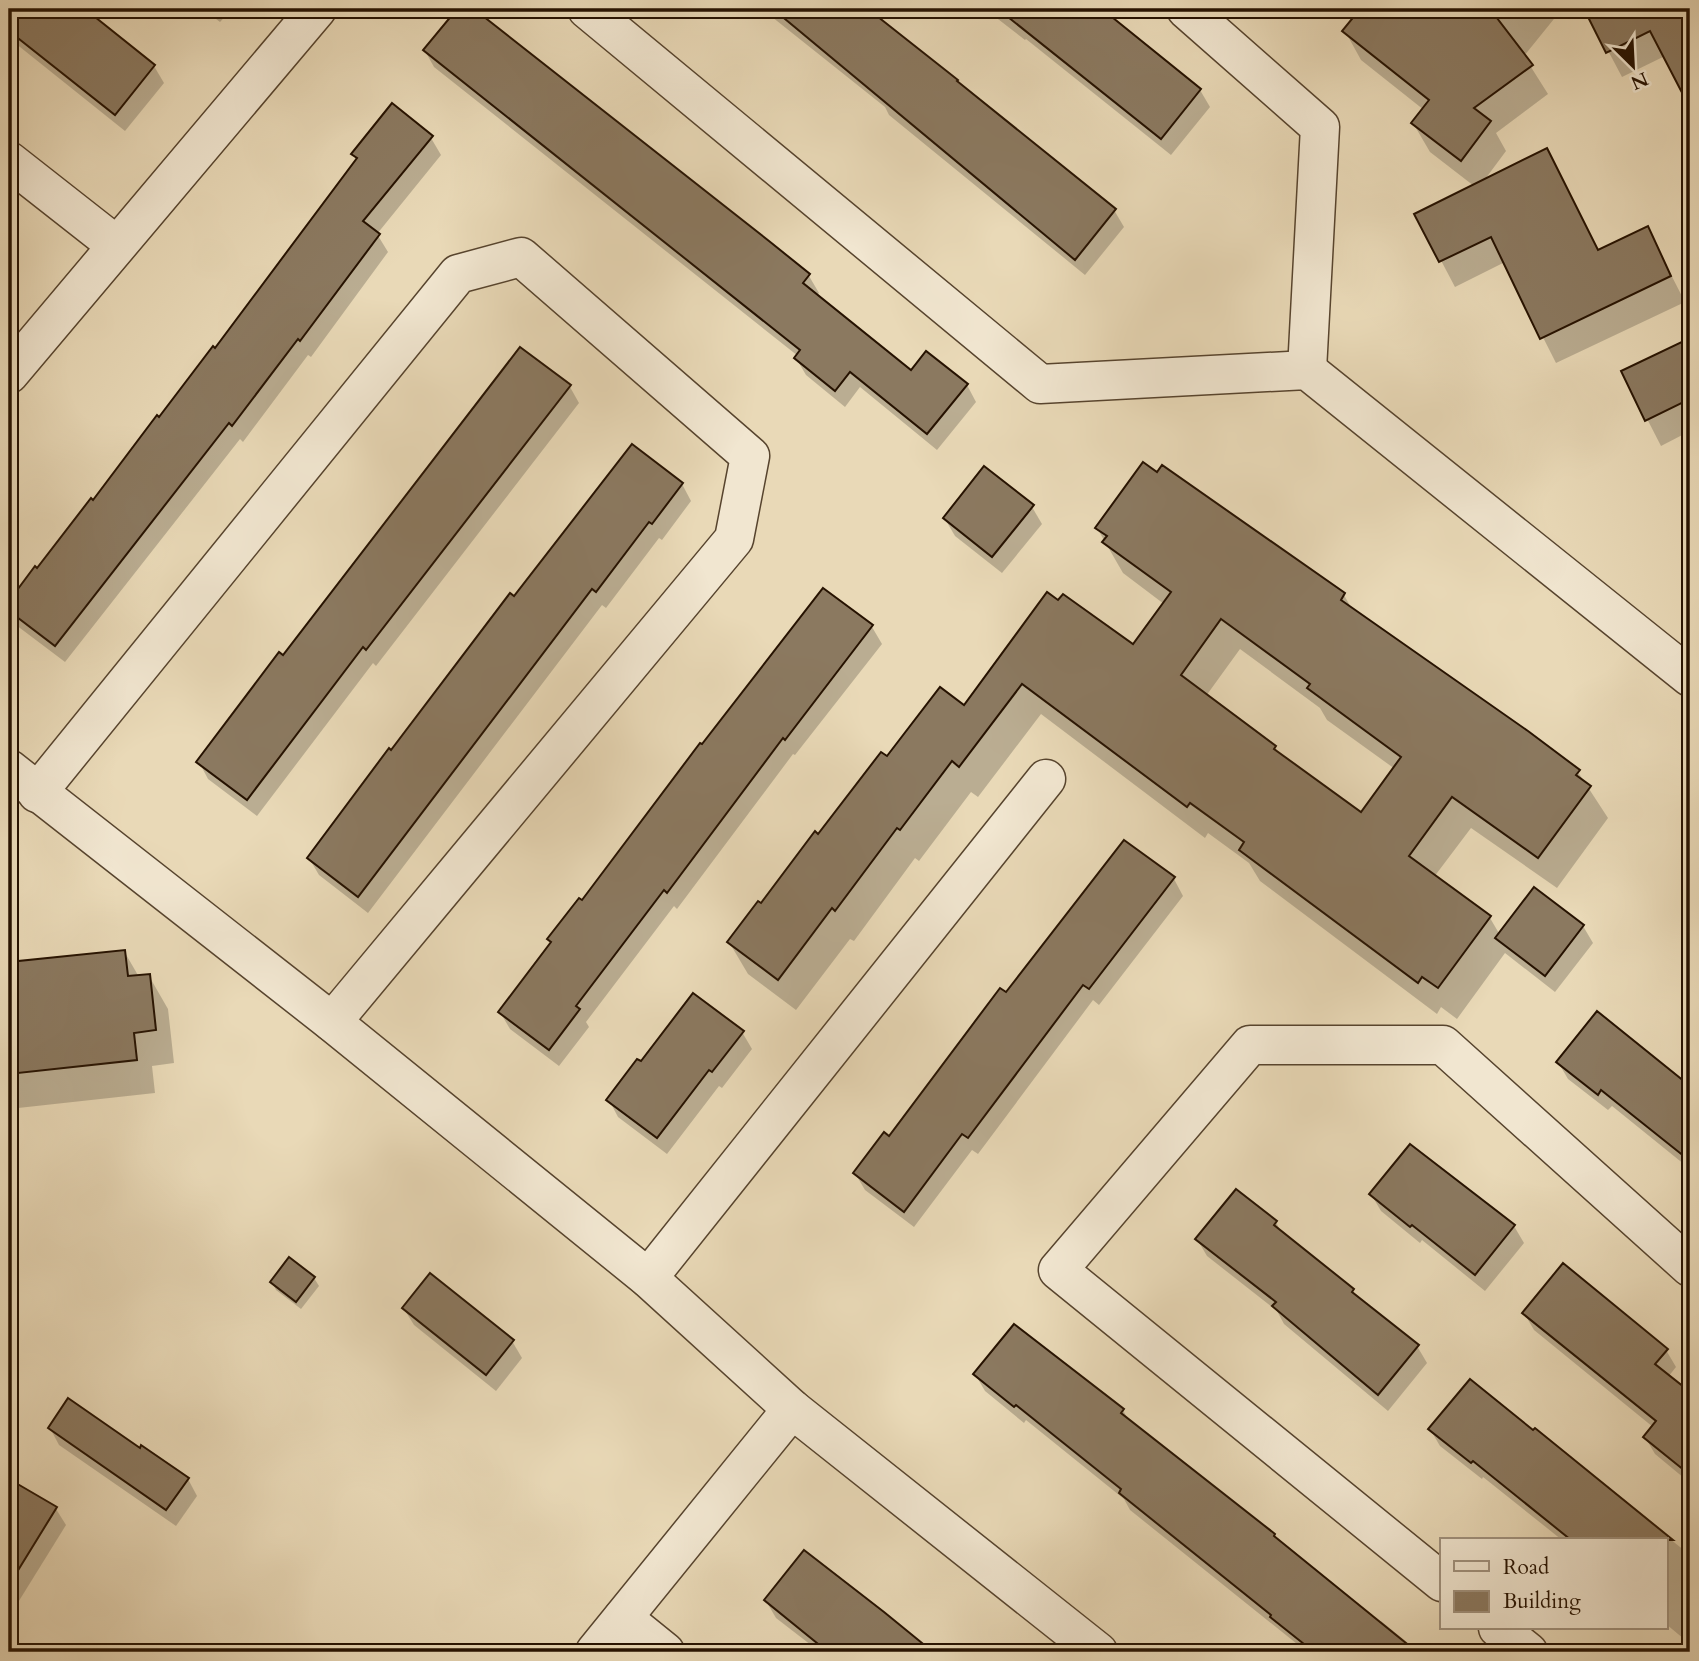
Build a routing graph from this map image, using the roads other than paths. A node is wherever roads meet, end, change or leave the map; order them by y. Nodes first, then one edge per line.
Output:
1 (317, 9) edge
2 (587, 9) edge
3 (1186, 9) edge
4 (9, 161) edge
5 (116, 245) junction
6 (1307, 370) junction
7 (9, 374) edge
8 (1690, 677) edge
9 (1046, 779) dead end
10 (23, 781) edge
11 (332, 1022) junction
12 (1690, 1267) edge
13 (648, 1278) junction
14 (792, 1409) junction
15 (1440, 1580) edge
16 (623, 1618) junction
17 (1500, 1630) edge
18 (595, 1652) edge
19 (665, 1652) edge
20 (1098, 1652) edge
21 (1528, 1652) edge

1 - 5 street
2 - 6 street
3 - 6 street
4 - 5 street
5 - 7 street
6 - 8 street
9 - 13 street
10 - 11 street
10 - 11 street
11 - 13 street
12 - 15 street
13 - 14 street
14 - 16 street
14 - 20 street
16 - 18 street
16 - 19 street
17 - 21 street

